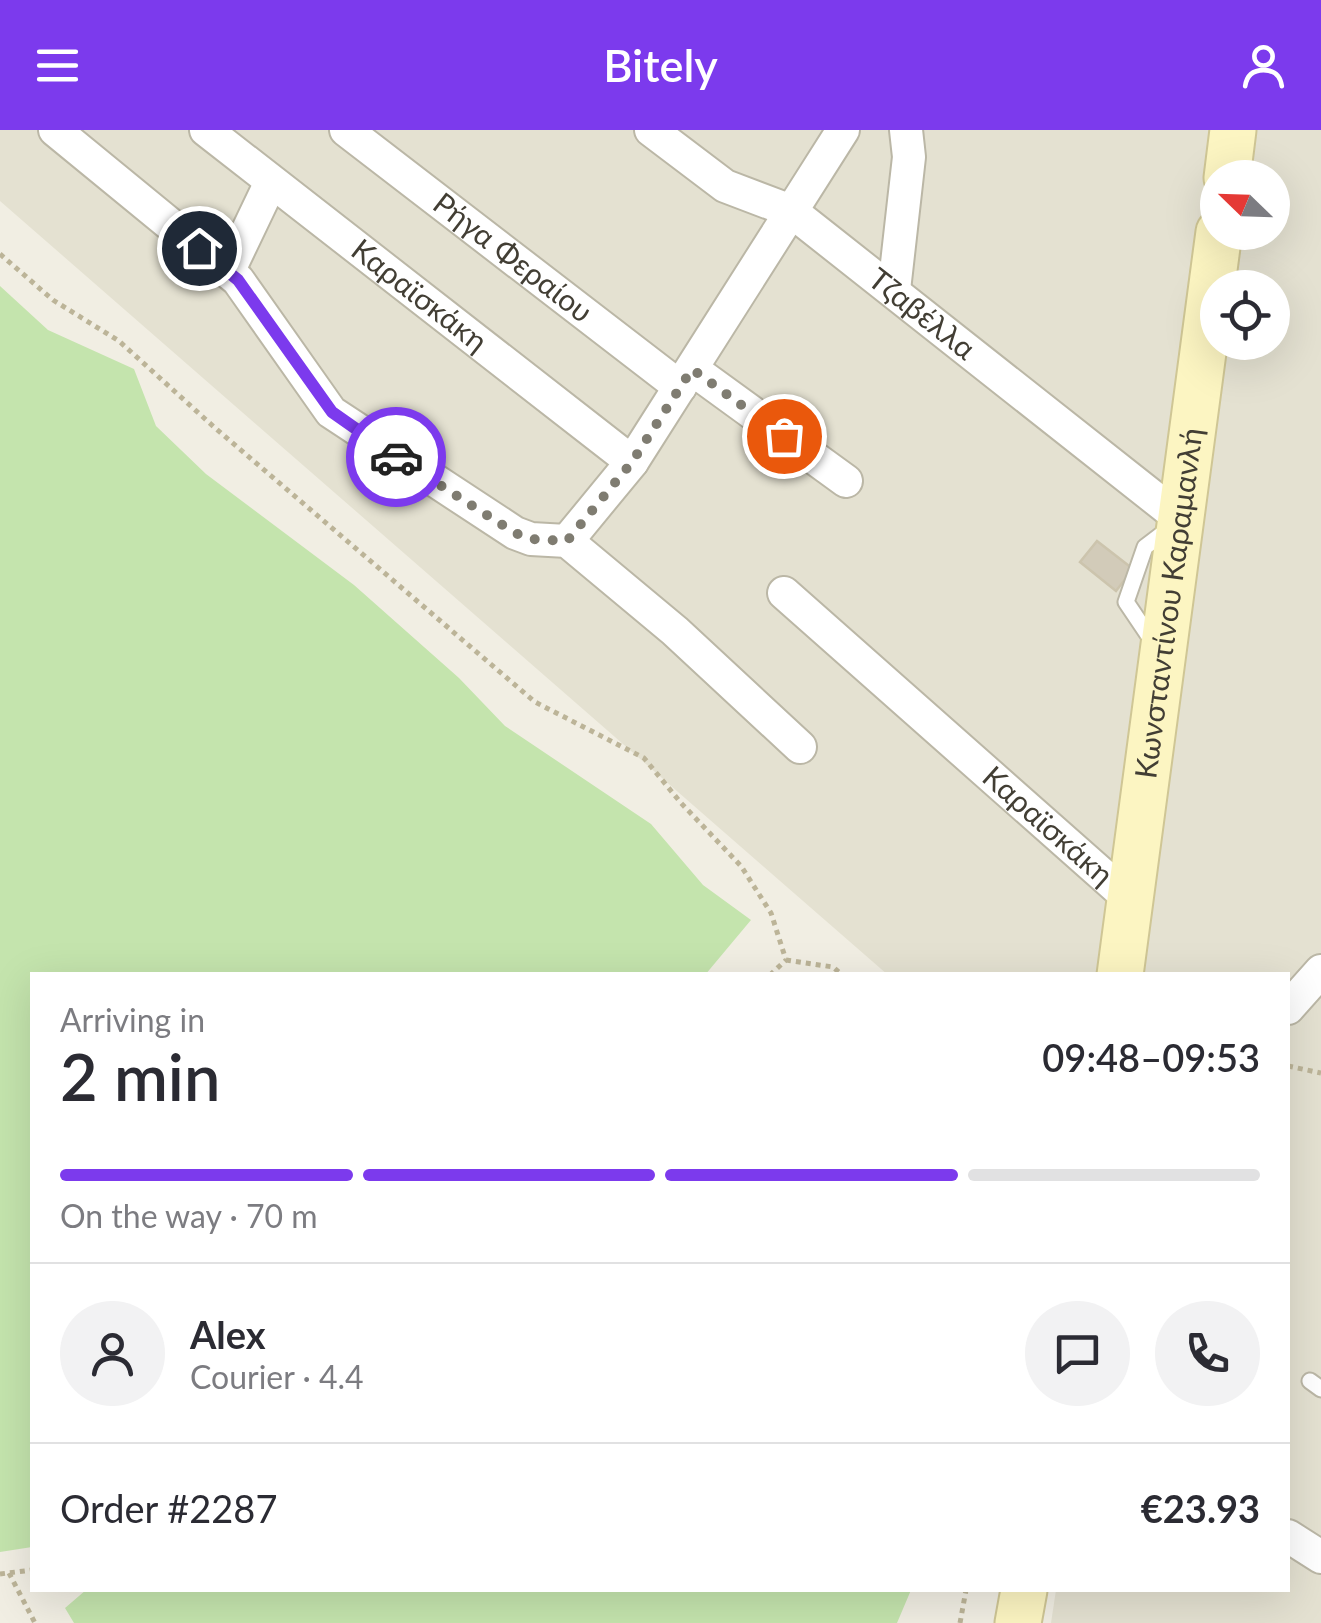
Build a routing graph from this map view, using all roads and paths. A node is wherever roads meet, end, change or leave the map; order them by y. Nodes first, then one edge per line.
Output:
1 (55, 130) edge
2 (206, 130) edge
3 (346, 130) edge
4 (651, 130) edge
5 (843, 130) edge
6 (906, 130) edge
7 (1233, 130) edge
8 (1229, 160) edge
9 (271, 182) junction
10 (791, 211) junction
11 (1217, 250) edge
12 (0, 254) edge
13 (228, 272) junction
14 (894, 290) junction
15 (686, 378) junction
16 (632, 462) junction
17 (846, 481) dead end
18 (1181, 520) junction
19 (567, 541) junction
20 (784, 594) dead end
21 (800, 748) dead end
22 (1131, 900) junction
23 (786, 960) junction
24 (1321, 971) edge
25 (773, 972) edge
26 (839, 972) edge
27 (1120, 972) edge
28 (1290, 1006) edge
29 (1290, 1066) edge
30 (1321, 1074) edge
31 (1290, 1537) edge
32 (1321, 1557) edge
33 (30, 1570) edge
34 (0, 1574) edge
35 (9, 1574) junction
36 (966, 1592) edge
37 (1024, 1592) edge
38 (34, 1623) edge
39 (960, 1623) edge
40 (1018, 1623) edge

1 - 13 street
2 - 9 street, Καραϊσκάκη
3 - 15 street, Ρήγα Φεραίου
4 - 10 street, Τζαβέλλα
5 - 10 street
6 - 14 street
7 - 8 main road
9 - 13 street
9 - 16 street, Καραϊσκάκη
10 - 14 street, Τζαβέλλα
10 - 15 street
11 - 18 main road, Κωνσταντίνου Καραμανλή
12 - 23 path
13 - 19 street
14 - 18 street, Τζαβέλλα
15 - 16 street
15 - 17 street, Ρήγα Φεραίου
16 - 19 street
18 - 22 main road, Κωνσταντίνου Καραμανλή
19 - 21 street
20 - 22 street, Καραϊσκάκη
22 - 27 main road, Κωνσταντίνου Καραμανλή
23 - 25 path
23 - 26 path
24 - 28 street
29 - 30 path
31 - 32 street
33 - 35 path
34 - 35 path
35 - 38 path
36 - 39 path
37 - 40 main road

